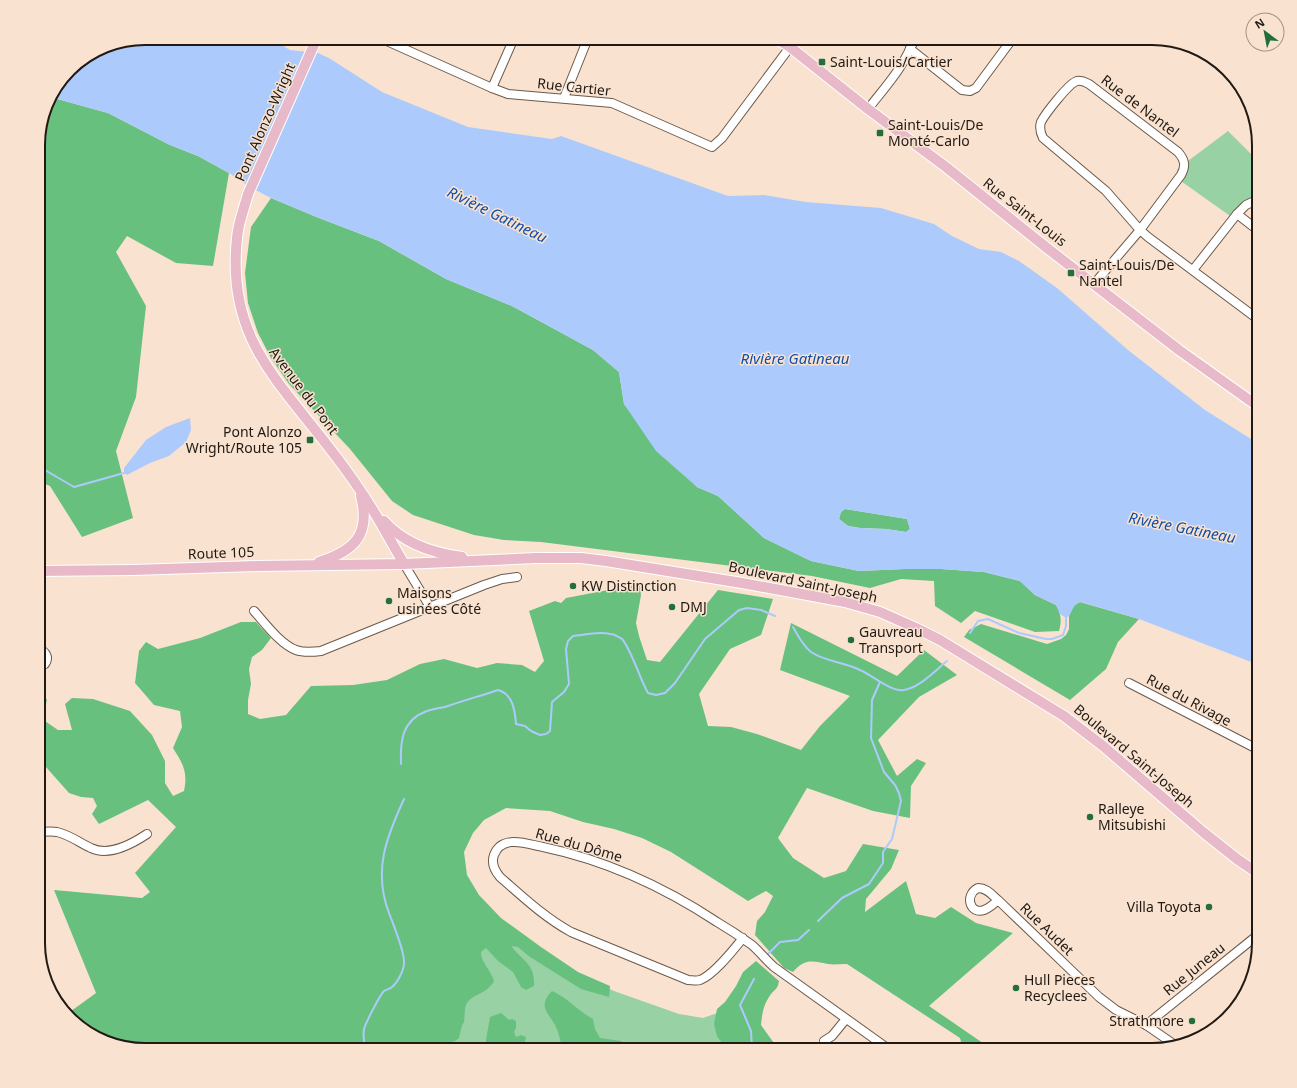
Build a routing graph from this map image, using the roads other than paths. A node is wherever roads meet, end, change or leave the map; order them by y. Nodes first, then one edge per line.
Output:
1 (314, 45) edge
2 (396, 45) edge
3 (511, 45) edge
4 (585, 45) edge
5 (787, 45) edge
6 (912, 45) edge
7 (913, 45) edge
8 (1008, 45) edge
9 (790, 47) junction
10 (492, 88) junction
11 (564, 98) junction
12 (868, 109) junction
13 (248, 194) joint
14 (1252, 202) edge
15 (1237, 214) junction
16 (1252, 226) edge
17 (1140, 230) junction
18 (1193, 270) junction
19 (1094, 284) junction
20 (1252, 315) edge
21 (1252, 402) edge
22 (359, 488) junction
23 (536, 558) junction
24 (404, 564) junction
25 (309, 566) junction
26 (45, 571) edge
27 (517, 577) dead end
28 (430, 607) junction
29 (254, 611) dead end
30 (45, 652) edge
31 (45, 664) edge
32 (1129, 684) dead end
33 (1252, 746) edge
34 (45, 832) edge
35 (147, 834) dead end
36 (1252, 869) edge
37 (998, 900) dead end
38 (743, 938) junction
39 (1252, 940) edge
40 (846, 1019) junction
41 (1146, 1025) junction
42 (824, 1041) dead end
43 (1169, 1041) edge
44 (880, 1043) edge

1 - 13 main road, Pont Alonzo-Wright
2 - 10 street, Rue Cartier
3 - 10 street
4 - 11 street
5 - 9 main road, Rue Saint-Louis
6 - 12 street
7 - 8 street
9 - 11 street, Rue Cartier
9 - 12 main road, Rue Saint-Louis
10 - 11 street, Rue Cartier
12 - 19 main road, Rue Saint-Louis
13 - 22 main road, Avenue du Pont
14 - 15 street
15 - 16 street
15 - 18 street
17 - 17 street, Rue de Nantel
17 - 18 street
17 - 19 street, Rue de Nantel
18 - 20 street
19 - 21 main road, Rue Saint-Louis
22 - 23 main road
22 - 24 main road, Avenue du Pont
22 - 25 main road
23 - 24 main road, Boulevard Saint-Joseph
23 - 36 main road, Boulevard Saint-Joseph
24 - 25 main road, Route 105
24 - 28 street
25 - 26 main road, Route 105
27 - 28 street
28 - 29 street
30 - 31 street
32 - 33 street, Rue du Rivage
34 - 35 street
37 - 41 street, Rue Audet
38 - 38 street, Rue du Dôme
38 - 40 street, Rue du Dôme
39 - 41 street, Rue Juneau
40 - 42 street
40 - 44 street, Rue du Dôme
41 - 43 street, Rue Audet

